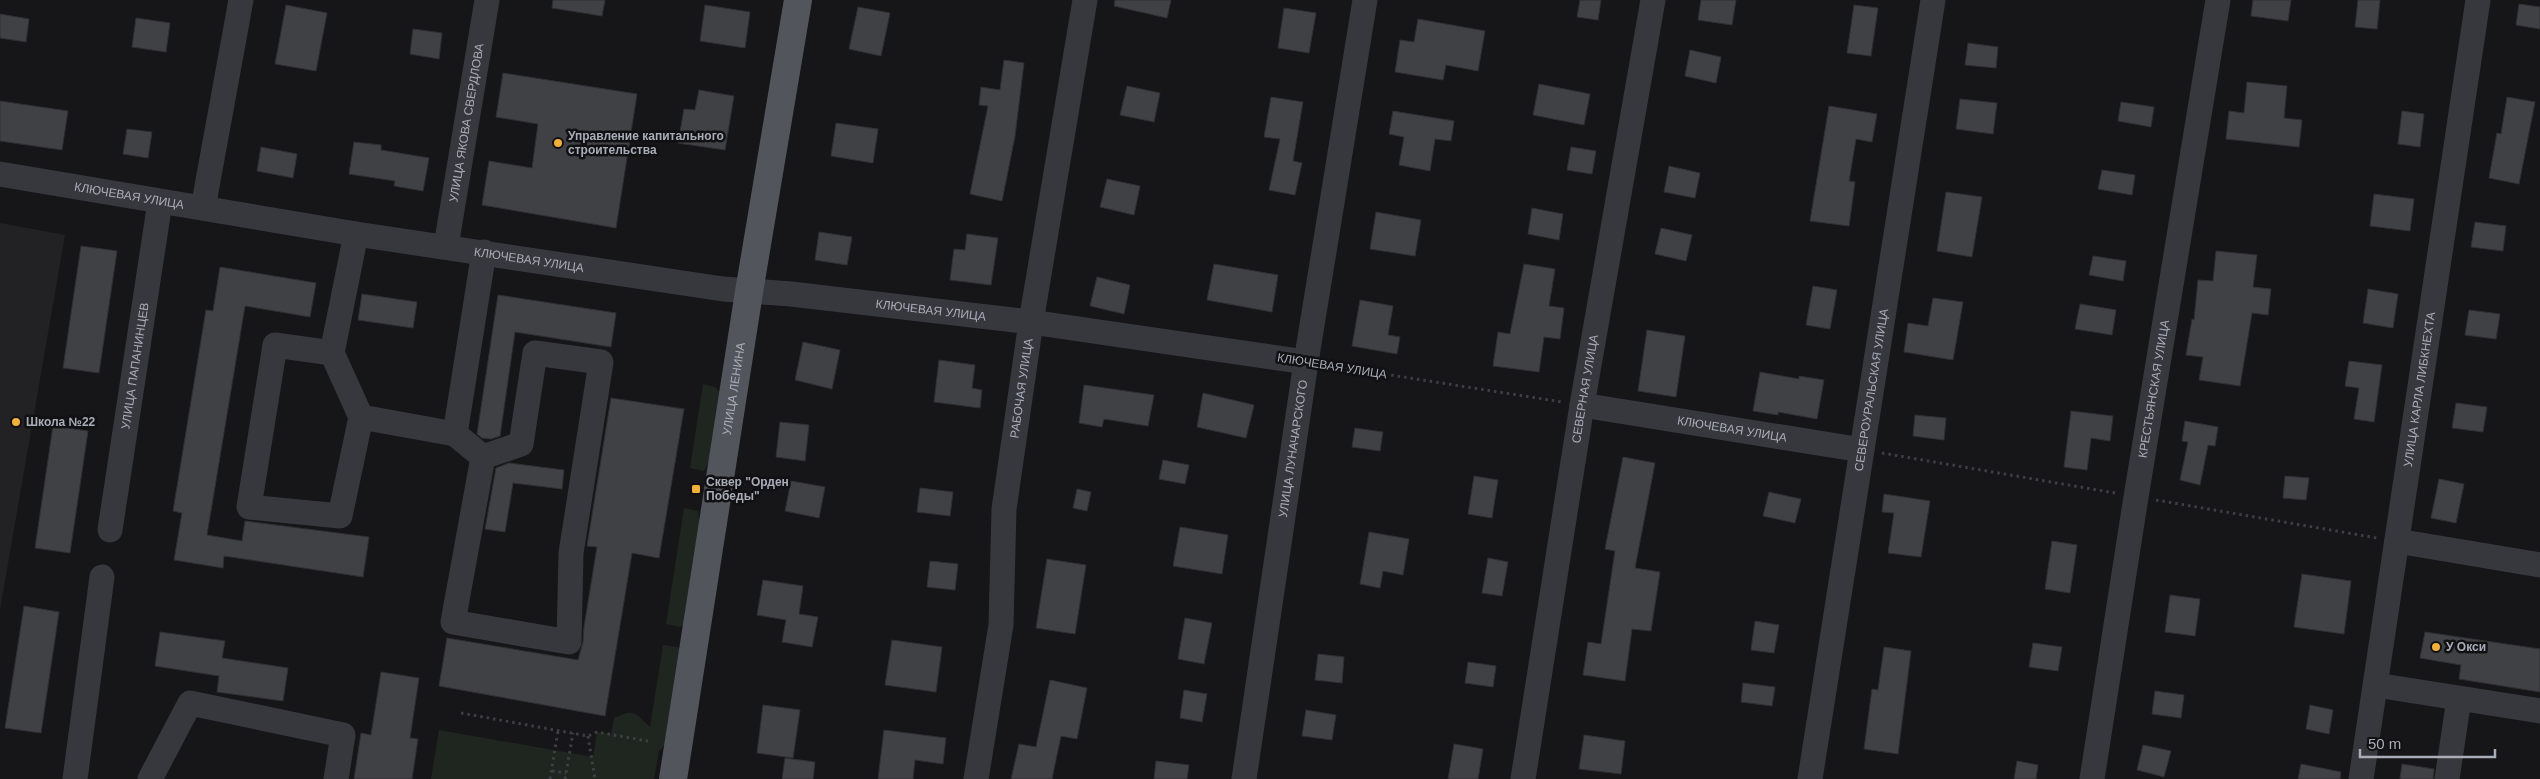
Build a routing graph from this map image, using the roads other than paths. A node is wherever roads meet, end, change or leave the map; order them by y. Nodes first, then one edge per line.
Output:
1 (241, 0) edge
2 (487, 0) edge
3 (798, 0) edge
4 (1085, 0) edge
5 (1365, 0) edge
6 (1653, 0) edge
7 (1933, 0) edge
8 (2218, 0) edge
9 (2478, 0) edge
10 (0, 174) edge
11 (160, 202) junction
12 (203, 208) junction
13 (356, 234) junction
14 (446, 246) junction
15 (484, 252) junction
16 (749, 292) junction
17 (1031, 322) junction
18 (332, 353) junction
19 (1306, 362) junction
20 (1582, 405) junction
21 (361, 417) junction
22 (455, 434) junction
23 (1862, 450) junction
24 (483, 457) junction
25 (110, 530) dead end
26 (2397, 541) junction
27 (2540, 565) edge
28 (102, 577) dead end
29 (2376, 684) junction
30 (2459, 699) junction
31 (2540, 711) edge
32 (75, 779) edge
33 (150, 779) edge
34 (336, 779) edge
35 (673, 779) edge
36 (976, 779) edge
37 (1244, 779) edge
38 (1523, 779) edge
39 (1810, 779) edge
40 (2092, 779) edge
41 (2361, 779) edge
42 (2447, 779) edge

1 - 12 street
2 - 14 street, УЛИЦА ЯКОВА СВЕРДЛОВА
3 - 16 main road, УЛИЦА ЛЕНИНА
4 - 17 street, РАБОЧАЯ УЛИЦА
5 - 19 street, УЛИЦА ЛУНАЧАРСКОГО
6 - 20 street, СЕВЕРНАЯ УЛИЦА
7 - 23 street, СЕВЕРОУРАЛЬСКАЯ УЛИЦА
8 - 40 street, КРЕСТЬЯНСКАЯ УЛИЦА
9 - 26 street, УЛИЦА КАРЛА ЛИБКНЕХТА
10 - 11 street, КЛЮЧЕВАЯ УЛИЦА
11 - 12 street, КЛЮЧЕВАЯ УЛИЦА
11 - 25 street, УЛИЦА ПАПАНИНЦЕВ
12 - 13 street, КЛЮЧЕВАЯ УЛИЦА
13 - 14 street, КЛЮЧЕВАЯ УЛИЦА
13 - 18 street
14 - 15 street, КЛЮЧЕВАЯ УЛИЦА
15 - 16 street, КЛЮЧЕВАЯ УЛИЦА
15 - 22 street
16 - 17 street, КЛЮЧЕВАЯ УЛИЦА
16 - 35 main road, УЛИЦА ЛЕНИНА
17 - 19 street, КЛЮЧЕВАЯ УЛИЦА
17 - 36 street, РАБОЧАЯ УЛИЦА
18 - 21 street
18 - 21 street
19 - 37 street, УЛИЦА ЛУНАЧАРСКОГО
20 - 23 street, КЛЮЧЕВАЯ УЛИЦА
20 - 38 street, СЕВЕРНАЯ УЛИЦА
21 - 22 street
22 - 24 street
23 - 39 street, СЕВЕРОУРАЛЬСКАЯ УЛИЦА
24 - 24 street
26 - 27 street
26 - 29 street, УЛИЦА КАРЛА ЛИБКНЕХТА
28 - 32 street
29 - 30 street
29 - 41 street, УЛИЦА КАРЛА ЛИБКНЕХТА
30 - 31 street
30 - 42 street
33 - 34 street

